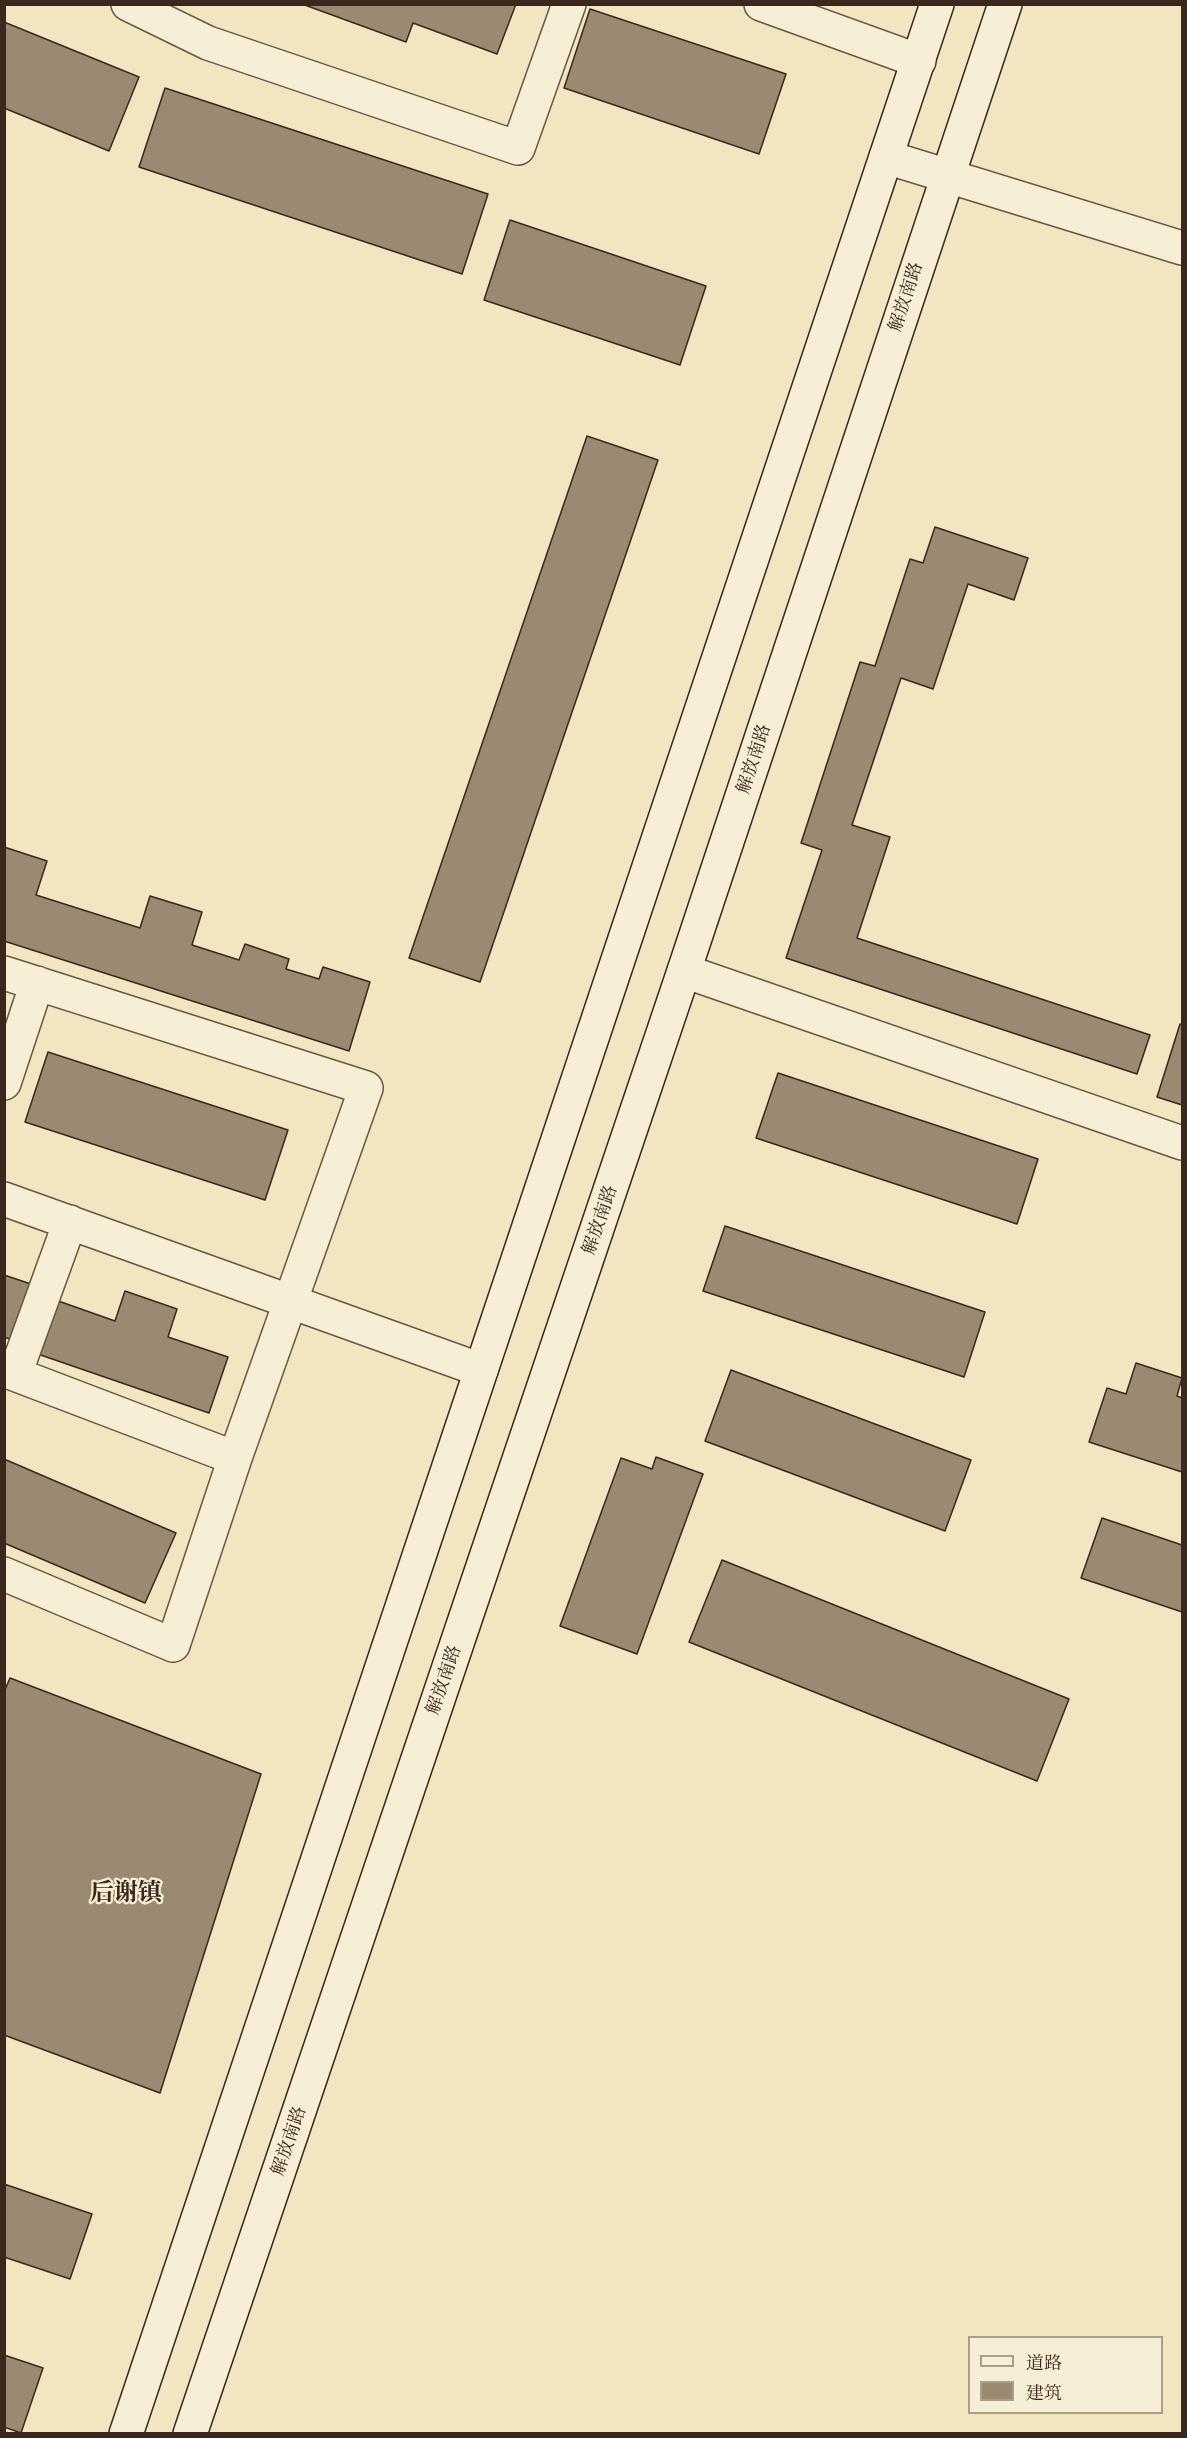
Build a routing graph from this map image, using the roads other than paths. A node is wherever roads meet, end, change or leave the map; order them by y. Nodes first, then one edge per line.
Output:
1 (128, 4) edge
2 (569, 4) edge
3 (761, 4) edge
4 (938, 4) edge
5 (1005, 4) edge
6 (919, 60) junction
7 (886, 157) junction
8 (947, 176) junction
9 (1182, 249) edge
10 (684, 971) junction
11 (4, 973) edge
12 (37, 983) junction
13 (4, 1083) edge
14 (1182, 1143) edge
15 (4, 1198) edge
16 (70, 1222) junction
17 (291, 1302) junction
18 (481, 1370) junction
19 (10, 1372) edge
20 (235, 1458) junction
21 (4, 1574) edge
22 (126, 2433) edge
23 (190, 2433) edge

1 - 2 main road
3 - 6 main road
4 - 6 main road
5 - 8 main road, 解放南路
6 - 7 main road
7 - 8 main road
7 - 18 main road
8 - 9 main road
8 - 10 main road, 解放南路
10 - 14 main road
10 - 23 main road, 解放南路
11 - 12 main road
12 - 13 main road
12 - 17 main road
15 - 16 main road
16 - 17 main road
16 - 19 main road
17 - 18 main road
17 - 20 main road
18 - 22 main road
19 - 20 main road
20 - 21 main road

